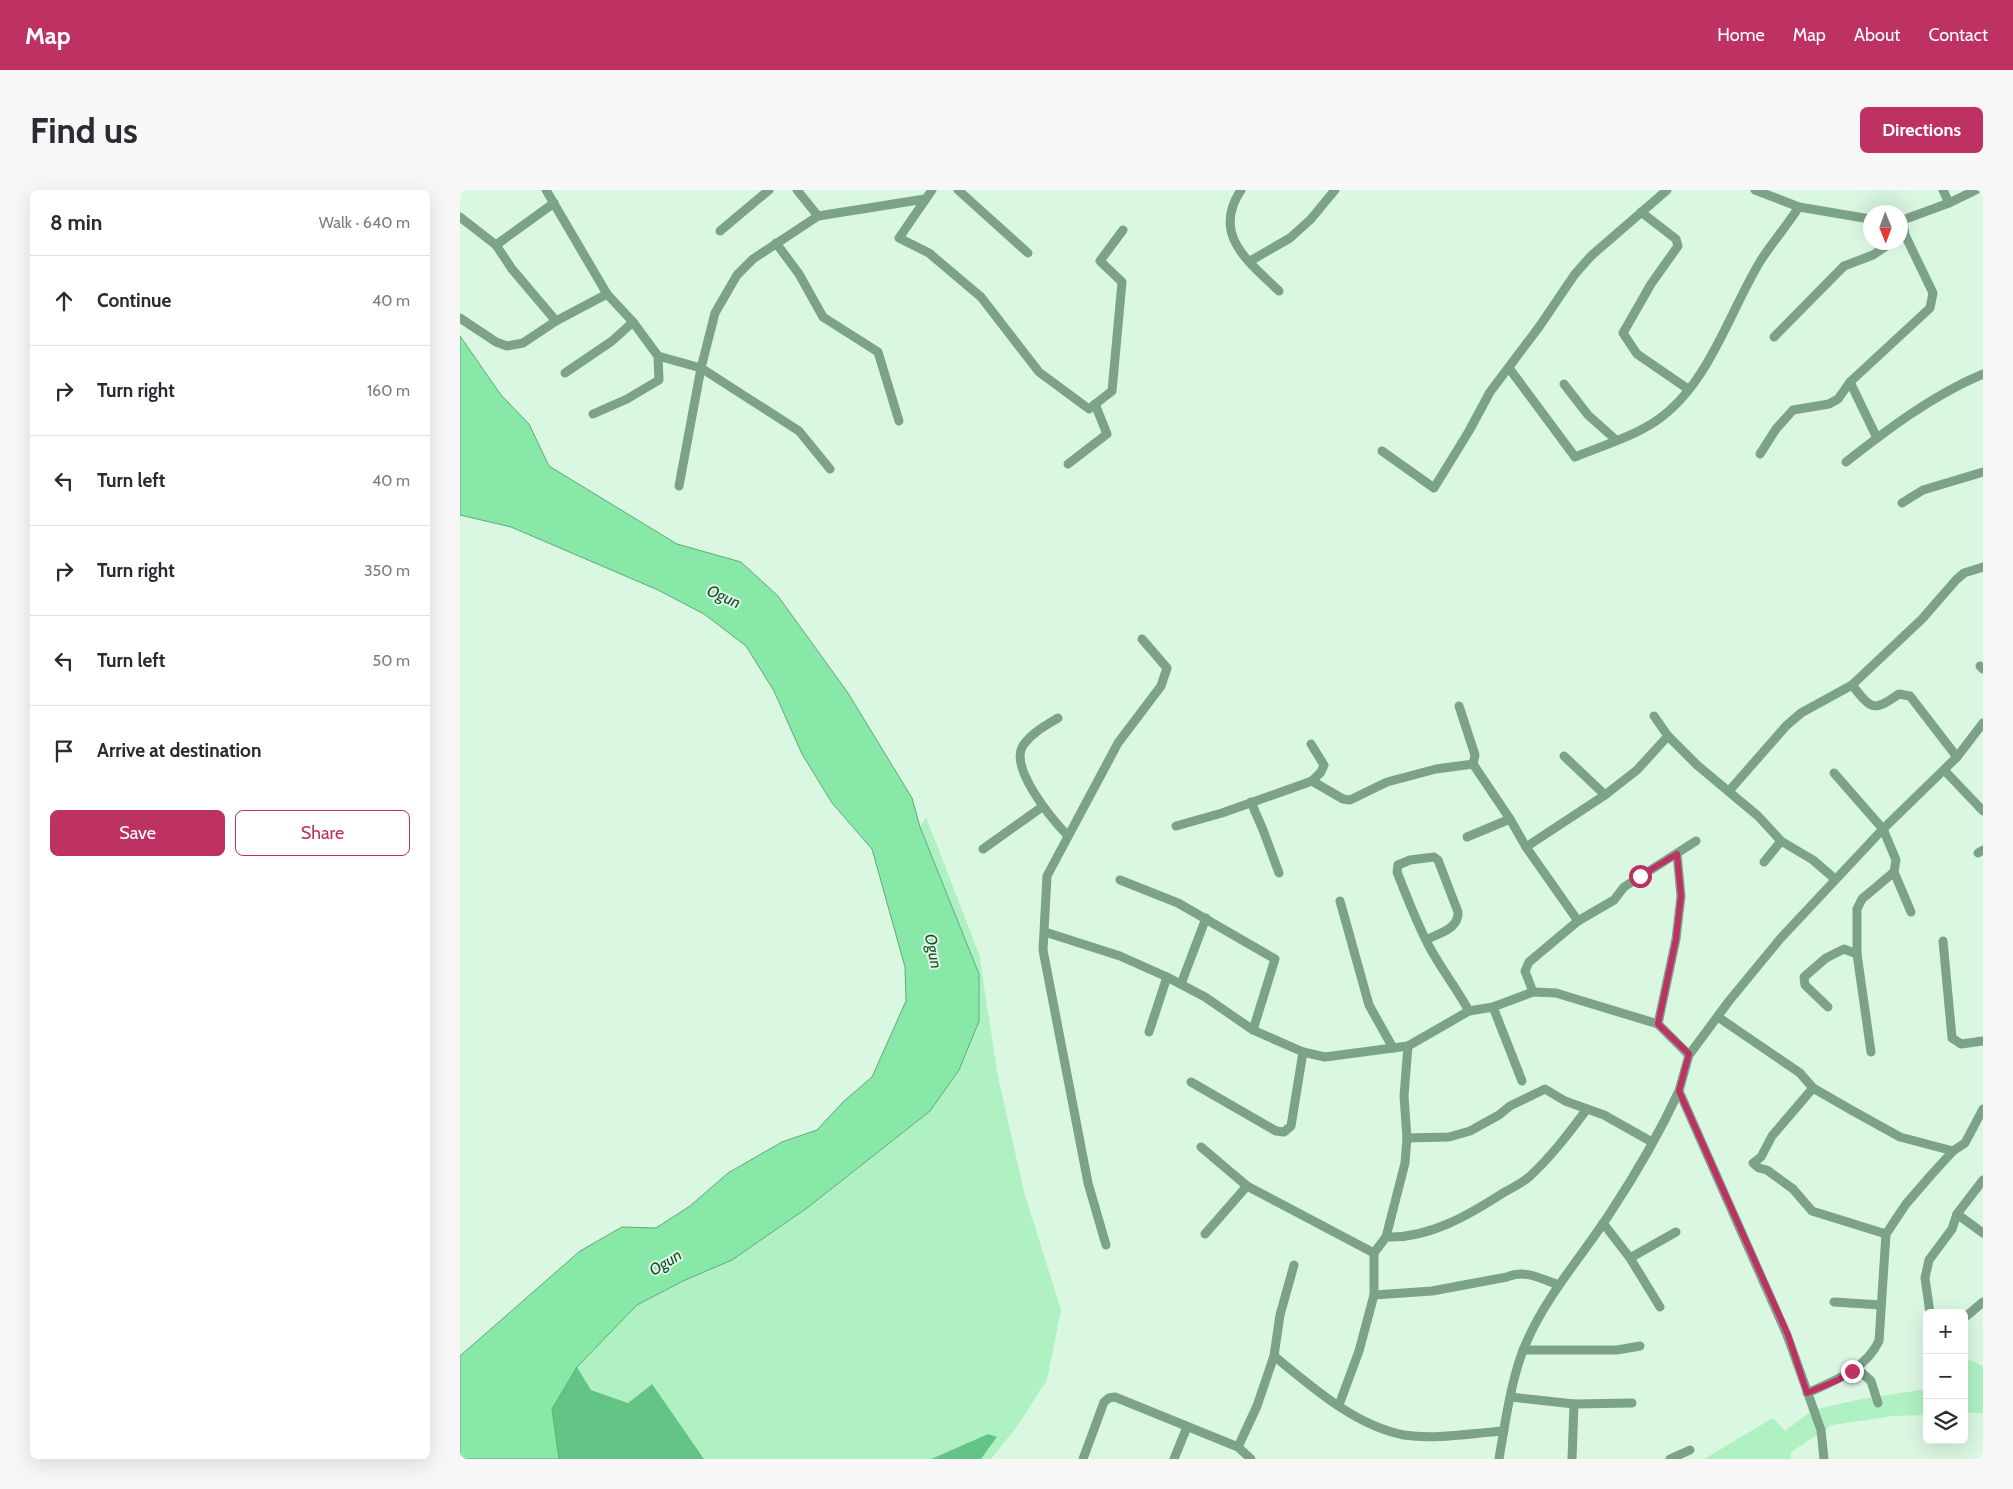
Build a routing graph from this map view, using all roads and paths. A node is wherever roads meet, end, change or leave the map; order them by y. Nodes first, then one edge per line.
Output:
1 (546, 190) edge
2 (769, 190) edge
3 (797, 190) edge
4 (932, 190) edge
5 (958, 190) edge
6 (1241, 190) edge
7 (1335, 190) edge
8 (1667, 190) edge
9 (1755, 190) edge
10 (1943, 190) edge
11 (1976, 190) edge
12 (925, 198) junction
13 (554, 203) junction
14 (1949, 203) junction
15 (1799, 207) junction
16 (1641, 212) junction
17 (818, 216) junction
18 (460, 217) edge
19 (1863, 218) edge
20 (1908, 219) edge
21 (1123, 230) dead end
22 (720, 231) dead end
23 (776, 243) junction
24 (496, 245) junction
25 (1908, 246) edge
26 (1880, 250) edge
27 (1028, 253) dead end
28 (1250, 262) junction
29 (1279, 291) dead end
30 (606, 294) junction
31 (460, 318) edge
32 (556, 321) junction
33 (633, 322) junction
34 (1774, 337) dead end
35 (658, 356) junction
36 (700, 368) junction
37 (1509, 368) junction
38 (565, 373) dead end
39 (1983, 374) edge
40 (1850, 382) junction
41 (1564, 384) dead end
42 (1688, 389) junction
43 (1095, 404) junction
44 (592, 414) dead end
45 (900, 421) dead end
46 (1877, 438) junction
47 (1616, 440) junction
48 (1382, 451) dead end
49 (1760, 454) dead end
50 (1846, 462) dead end
51 (1068, 464) dead end
52 (830, 469) dead end
53 (1983, 472) edge
54 (679, 486) dead end
55 (1902, 503) dead end
56 (1983, 567) edge
57 (1142, 639) dead end
58 (1852, 685) junction
59 (1459, 706) dead end
60 (1654, 716) dead end
61 (1058, 718) dead end
62 (1983, 723) edge
63 (1668, 736) junction
64 (1311, 744) dead end
65 (1564, 756) dead end
66 (1957, 757) junction
67 (1473, 764) junction
68 (1944, 770) junction
69 (1834, 773) dead end
70 (1312, 781) junction
71 (1729, 791) junction
72 (1605, 795) junction
73 (1250, 802) junction
74 (1042, 807) junction
75 (1983, 811) edge
76 (1510, 819) junction
77 (1176, 826) dead end
78 (1883, 829) junction
79 (1067, 836) junction
80 (1467, 837) dead end
81 (1696, 841) dead end
82 (1781, 841) junction
83 (1526, 847) junction
84 (983, 849) dead end
85 (1677, 854) junction
86 (1764, 862) dead end
87 (1894, 872) junction
88 (1278, 873) dead end
89 (1835, 879) junction
90 (1120, 880) dead end
91 (1340, 901) dead end
92 (1911, 912) dead end
93 (1206, 918) junction
94 (1578, 921) junction
95 (1045, 932) junction
96 (1426, 940) junction
97 (1944, 940) dead end
98 (1857, 954) junction
99 (1167, 977) junction
100 (1181, 984) junction
101 (1533, 992) junction
102 (1493, 1007) junction
103 (1828, 1007) dead end
104 (1469, 1011) junction
105 (1718, 1017) junction
106 (1658, 1024) junction
107 (1253, 1030) junction
108 (1149, 1032) dead end
109 (1983, 1041) edge
110 (1408, 1046) junction
111 (1393, 1048) junction
112 (1302, 1052) junction
113 (1871, 1052) dead end
114 (1689, 1054) junction
115 (1522, 1081) dead end
116 (1191, 1082) dead end
117 (1813, 1088) junction
118 (1679, 1091) junction
119 (1983, 1109) edge
120 (1587, 1110) junction
121 (1407, 1138) junction
122 (1652, 1142) junction
123 (1201, 1147) dead end
124 (1953, 1151) junction
125 (1983, 1180) edge
126 (1247, 1186) junction
127 (1957, 1214) junction
128 (1604, 1223) junction
129 (1676, 1232) dead end
130 (1983, 1233) edge
131 (1205, 1234) dead end
132 (1886, 1234) junction
133 (1386, 1237) junction
134 (1106, 1245) dead end
135 (1374, 1254) junction
136 (1630, 1258) junction
137 (1294, 1265) dead end
138 (1559, 1285) junction
139 (1374, 1295) junction
140 (1834, 1302) dead end
141 (1983, 1302) edge
142 (1881, 1305) junction
143 (1660, 1307) dead end
144 (1930, 1309) edge
145 (1968, 1315) edge
146 (1640, 1346) dead end
147 (1524, 1350) junction
148 (1274, 1356) junction
149 (1855, 1367) junction
150 (1807, 1393) junction
151 (1511, 1397) junction
152 (1632, 1403) dead end
153 (1878, 1403) dead end
154 (1574, 1404) junction
155 (1339, 1405) junction
156 (1187, 1427) junction
157 (1504, 1431) junction
158 (1238, 1447) junction
159 (1690, 1450) dead end
160 (1083, 1459) edge
161 (1174, 1459) edge
162 (1251, 1459) edge
163 (1499, 1459) edge
164 (1572, 1459) edge
165 (1670, 1459) edge
166 (1824, 1459) edge

1 - 13 street
2 - 22 street
3 - 17 street
4 - 12 street
5 - 27 street
6 - 28 street
7 - 28 street
8 - 16 street
9 - 15 street
10 - 14 street
11 - 14 street
12 - 17 street
12 - 43 street
13 - 24 street
13 - 30 street
14 - 20 street
15 - 19 street
15 - 42 street
16 - 37 street
16 - 42 street
17 - 23 street
18 - 24 street
21 - 43 street
23 - 36 street
23 - 45 street
24 - 32 street
25 - 40 street
26 - 34 street
28 - 29 street
30 - 32 street
30 - 33 street
31 - 32 street
33 - 35 street
33 - 38 street
35 - 36 street
35 - 44 street
36 - 52 street
36 - 54 street
37 - 47 street
37 - 48 street
39 - 46 street
40 - 46 street
40 - 49 street
41 - 47 street
42 - 47 street
43 - 51 street
46 - 50 street
53 - 55 street
56 - 58 street
57 - 79 street
58 - 66 street
58 - 71 street
59 - 67 street
60 - 63 street
61 - 74 street
62 - 66 street
63 - 71 street
63 - 72 street
64 - 70 street
65 - 72 street
66 - 68 street
67 - 70 street
67 - 76 street
68 - 75 street
68 - 78 street
69 - 78 street
70 - 73 street
71 - 82 street
72 - 83 street
73 - 77 street
73 - 88 street
74 - 79 street
74 - 84 street
76 - 80 street
76 - 83 street
78 - 87 street
78 - 89 street
79 - 95 street
81 - 85 street
82 - 86 street
82 - 89 street
83 - 94 street
85 - 94 street
85 - 106 street
87 - 92 street
87 - 98 street
89 - 105 street
90 - 93 street
91 - 111 street
93 - 100 street
93 - 107 street
94 - 101 street
95 - 99 street
95 - 134 street
96 - 96 street
96 - 104 street
97 - 109 street
98 - 103 street
98 - 113 street
99 - 100 street
99 - 108 street
100 - 107 street
101 - 102 street
101 - 106 street
102 - 104 street
102 - 115 street
104 - 110 street
105 - 114 street
105 - 117 street
106 - 114 street
107 - 112 street
110 - 111 street
110 - 121 street
111 - 112 street
112 - 116 street
114 - 118 street
117 - 124 street
117 - 132 street
118 - 122 street
118 - 150 street
119 - 124 street
120 - 121 street
120 - 122 street
120 - 133 street
121 - 133 street
122 - 128 street
123 - 126 street
124 - 132 street
125 - 127 street
126 - 131 street
126 - 135 street
127 - 130 street
127 - 144 street
128 - 136 street
128 - 138 street
129 - 136 street
132 - 142 street
133 - 135 street
135 - 139 street
136 - 143 street
137 - 148 street
138 - 139 street
138 - 147 street
139 - 155 street
140 - 142 street
141 - 145 street
142 - 149 street
146 - 147 street
147 - 151 street
148 - 155 street
148 - 158 street
149 - 150 street
149 - 153 street
150 - 166 street
151 - 154 street
151 - 157 street
152 - 154 street
154 - 164 street
155 - 157 street
156 - 158 street
156 - 160 street
156 - 161 street
157 - 163 street
158 - 162 street
159 - 165 street

